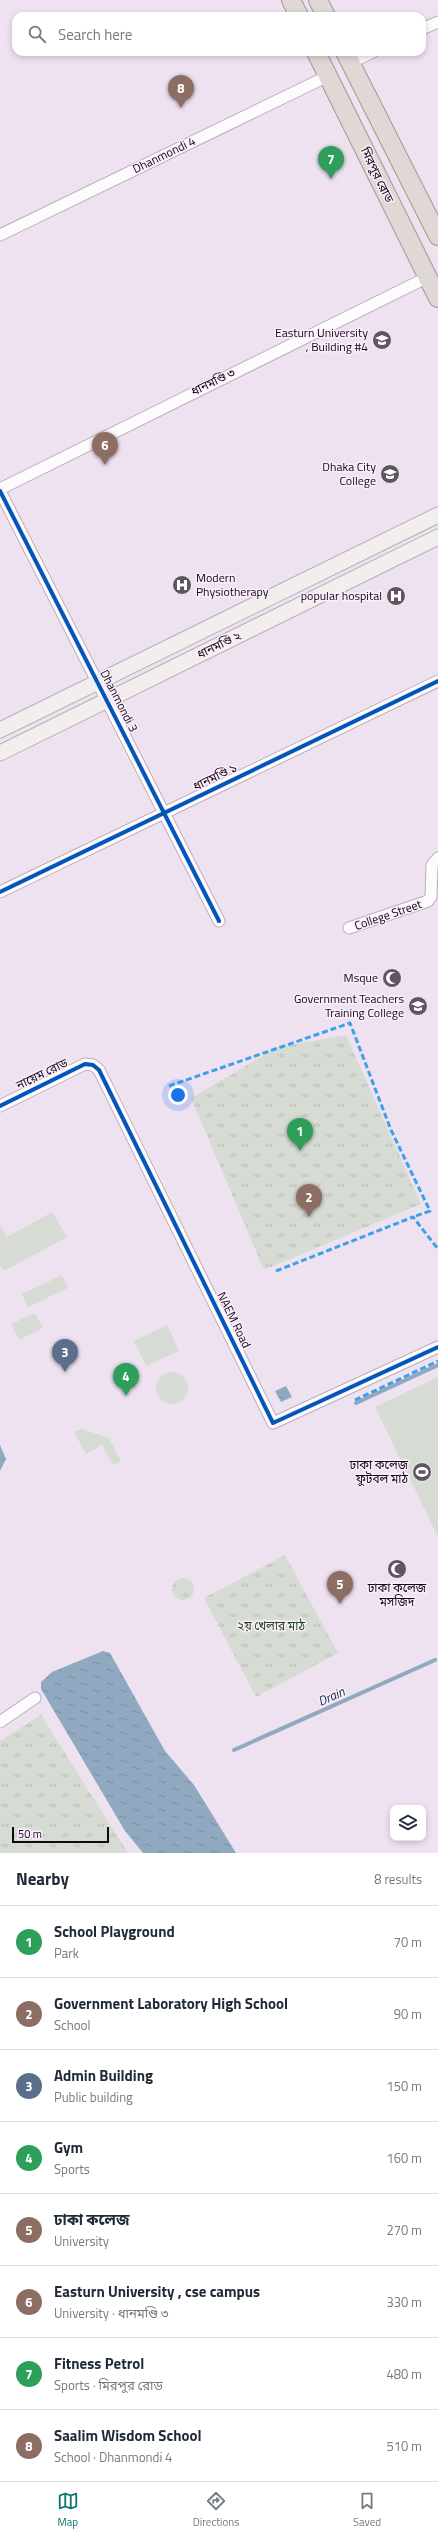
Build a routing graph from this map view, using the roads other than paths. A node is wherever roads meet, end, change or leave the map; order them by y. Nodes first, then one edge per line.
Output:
1 (291, 0) edge
2 (318, 0) edge
3 (297, 12) edge
4 (324, 12) edge
5 (438, 22) edge
6 (426, 27) edge
7 (318, 56) edge
8 (347, 58) edge
9 (328, 76) junction
10 (0, 235) edge
11 (438, 236) edge
12 (433, 275) edge
13 (438, 298) edge
14 (0, 490) edge
15 (438, 515) edge
16 (438, 537) edge
17 (438, 681) edge
18 (99, 682) junction
19 (108, 700) junction
20 (0, 730) edge
21 (0, 753) edge
22 (165, 813) junction
23 (438, 858) edge
24 (0, 892) edge
25 (219, 921) dead end
26 (349, 928) dead end
27 (93, 1065) joint
28 (0, 1106) edge
29 (438, 1347) edge
30 (35, 1698) dead end
31 (0, 1722) edge

1 - 3 highway
2 - 4 highway
5 - 6 street
7 - 9 highway, মিরপুর রোড
8 - 11 highway
9 - 10 street, Dhanmondi 4
9 - 12 highway, মিরপুর রোড
12 - 13 highway, মিরপুর রোড
12 - 14 street, ধানমণ্ডি ৩
14 - 18 street, Dhanmondi 3
15 - 18 main road, ধানমণ্ডি ২
16 - 19 main road, ধানমণ্ডি ২
17 - 22 street, ধানমণ্ডি ১
18 - 19 street, Dhanmondi 3
18 - 20 main road, ধানমণ্ডি ২
19 - 21 main road, ধানমণ্ডি ২
19 - 22 street, Dhanmondi 3
22 - 24 street, ধানমণ্ডি ১
22 - 25 street, Dhanmondi 3
23 - 26 street, College Street
27 - 28 street, নায়েম রোড
27 - 29 street, NAEM Road
30 - 31 street

